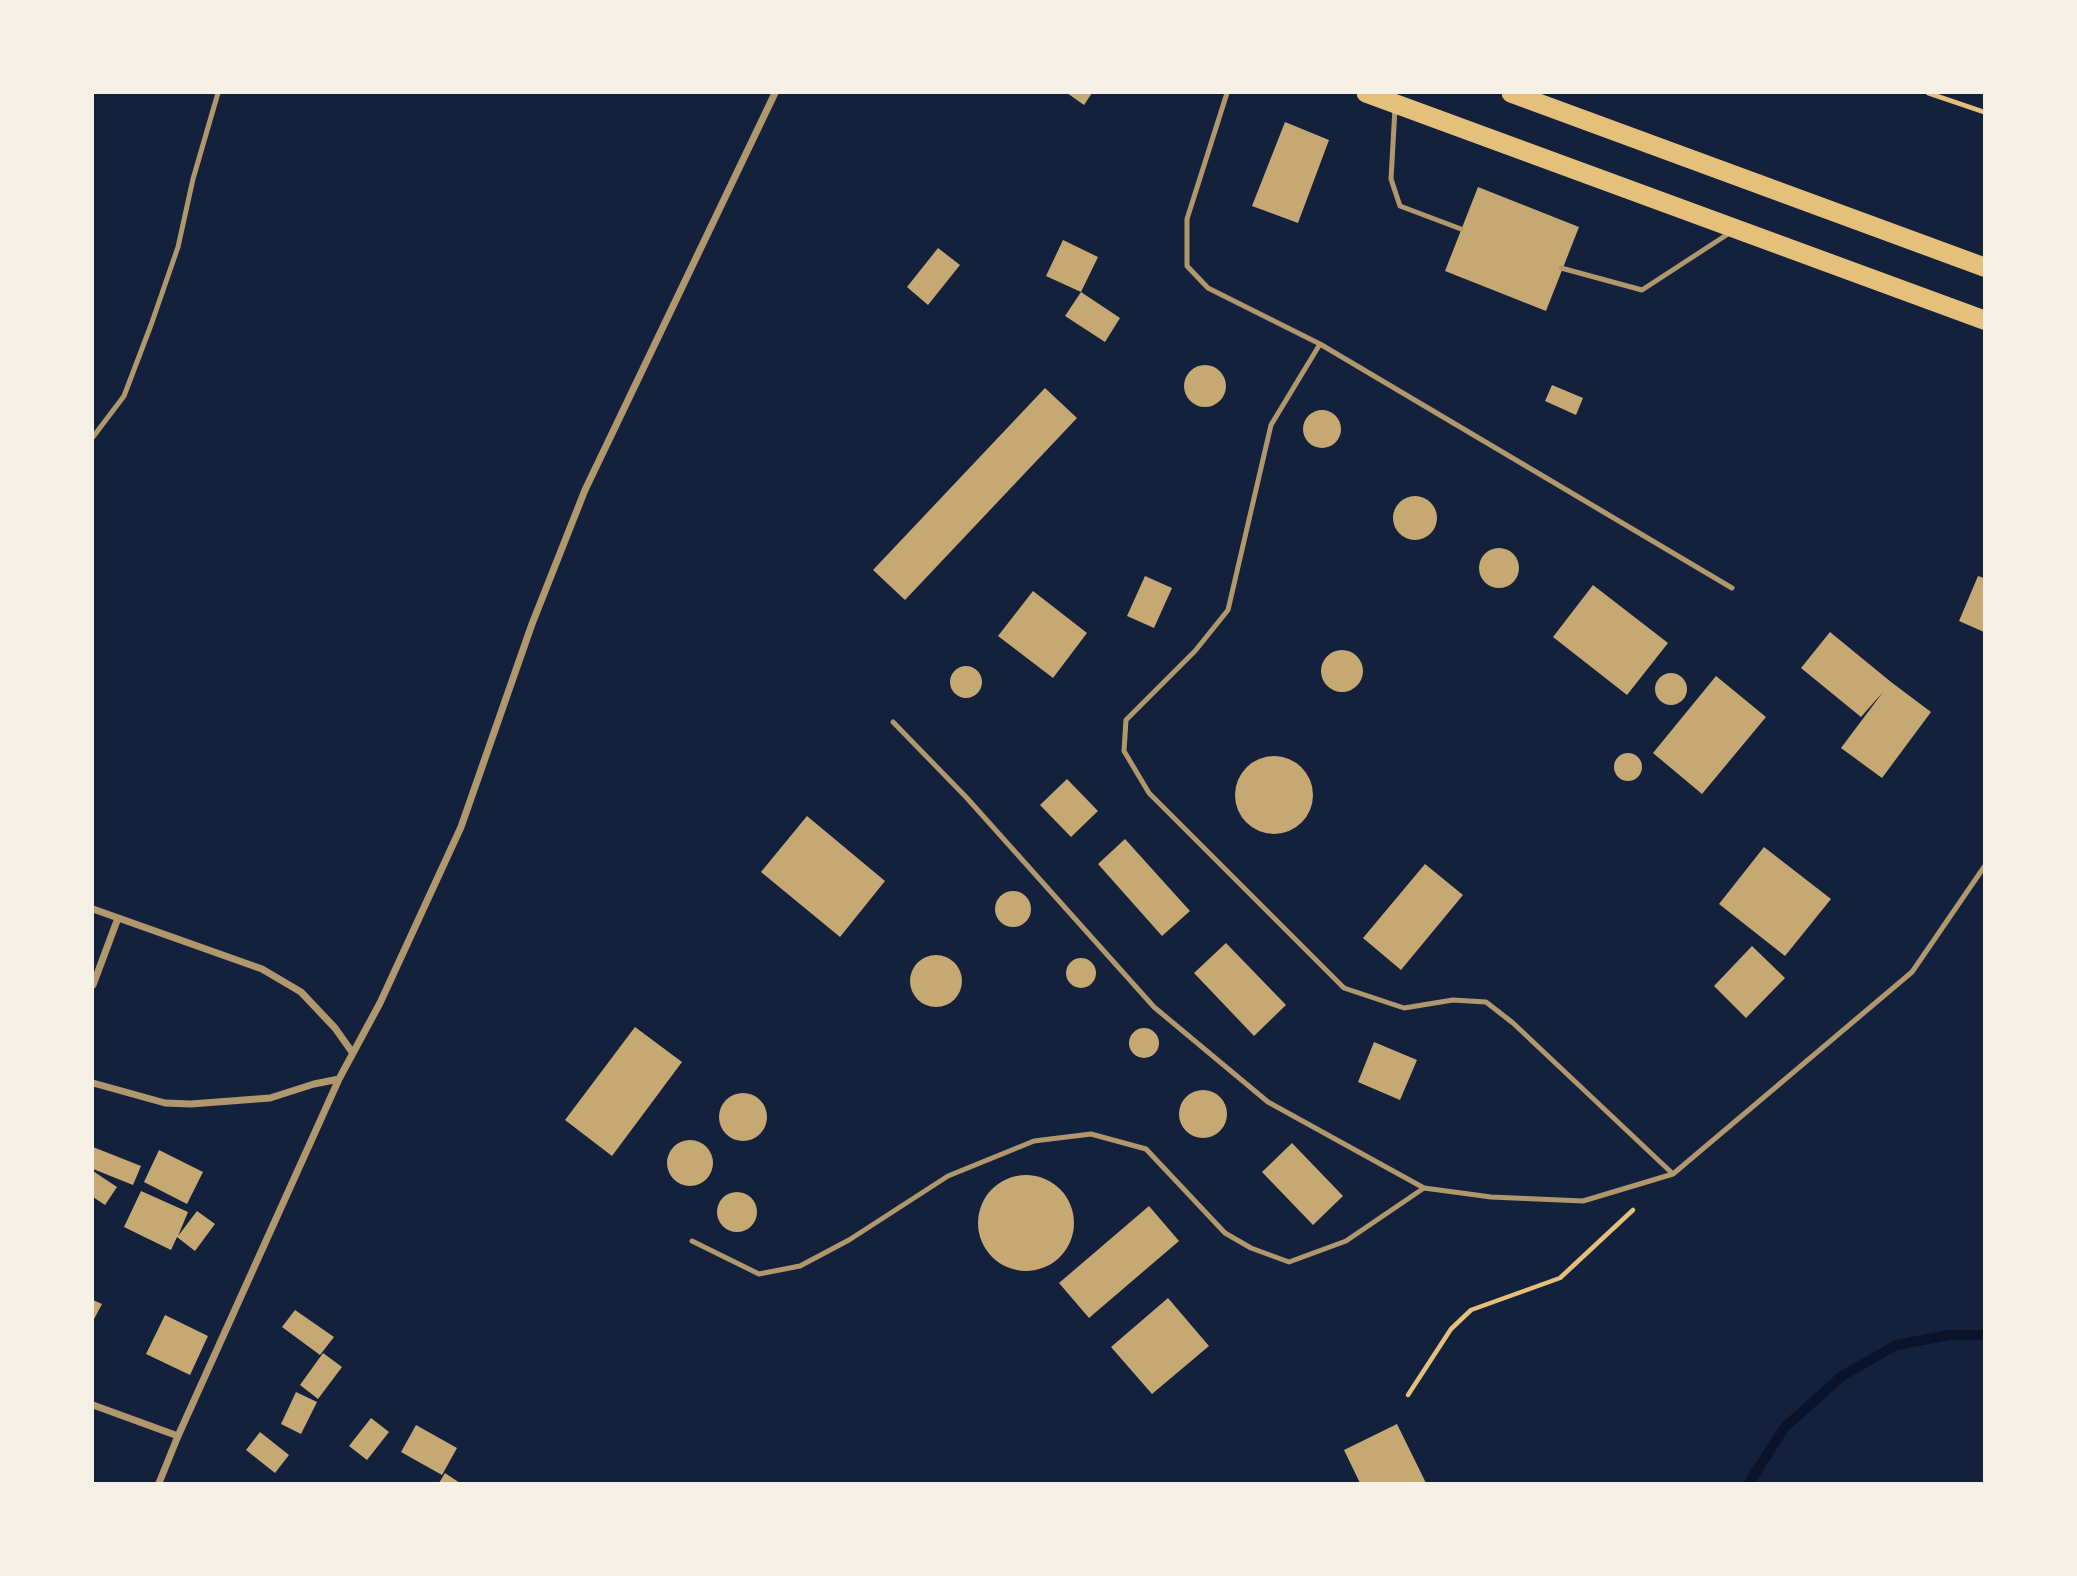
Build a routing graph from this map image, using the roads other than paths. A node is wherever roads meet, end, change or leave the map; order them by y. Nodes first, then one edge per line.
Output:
1 (218, 93) edge
2 (775, 93) edge
3 (1227, 93) edge
4 (1366, 93) edge
5 (1511, 93) edge
6 (1395, 105) junction
7 (1461, 229) dead end
8 (1735, 229) junction
9 (1984, 267) edge
10 (1561, 268) dead end
11 (1984, 320) edge
12 (1320, 344) junction
13 (93, 437) edge
14 (1732, 588) dead end
15 (893, 722) dead end
16 (1984, 867) edge
17 (93, 909) edge
18 (118, 918) junction
19 (93, 985) edge
20 (352, 1052) junction
21 (339, 1079) junction
22 (93, 1083) edge
23 (1672, 1174) junction
24 (1424, 1188) junction
25 (692, 1241) dead end
26 (93, 1405) edge
27 (178, 1436) junction
28 (159, 1483) edge

1 - 13 lane
2 - 20 street
3 - 12 lane
4 - 6 highway
5 - 9 highway
6 - 7 lane
6 - 8 highway
8 - 10 lane
8 - 11 highway
12 - 14 lane
12 - 23 lane
15 - 24 lane
16 - 23 lane
17 - 18 street
18 - 19 street
18 - 20 street
20 - 21 street
21 - 22 street
21 - 27 street
23 - 24 lane
24 - 25 lane
26 - 27 street
27 - 28 street

